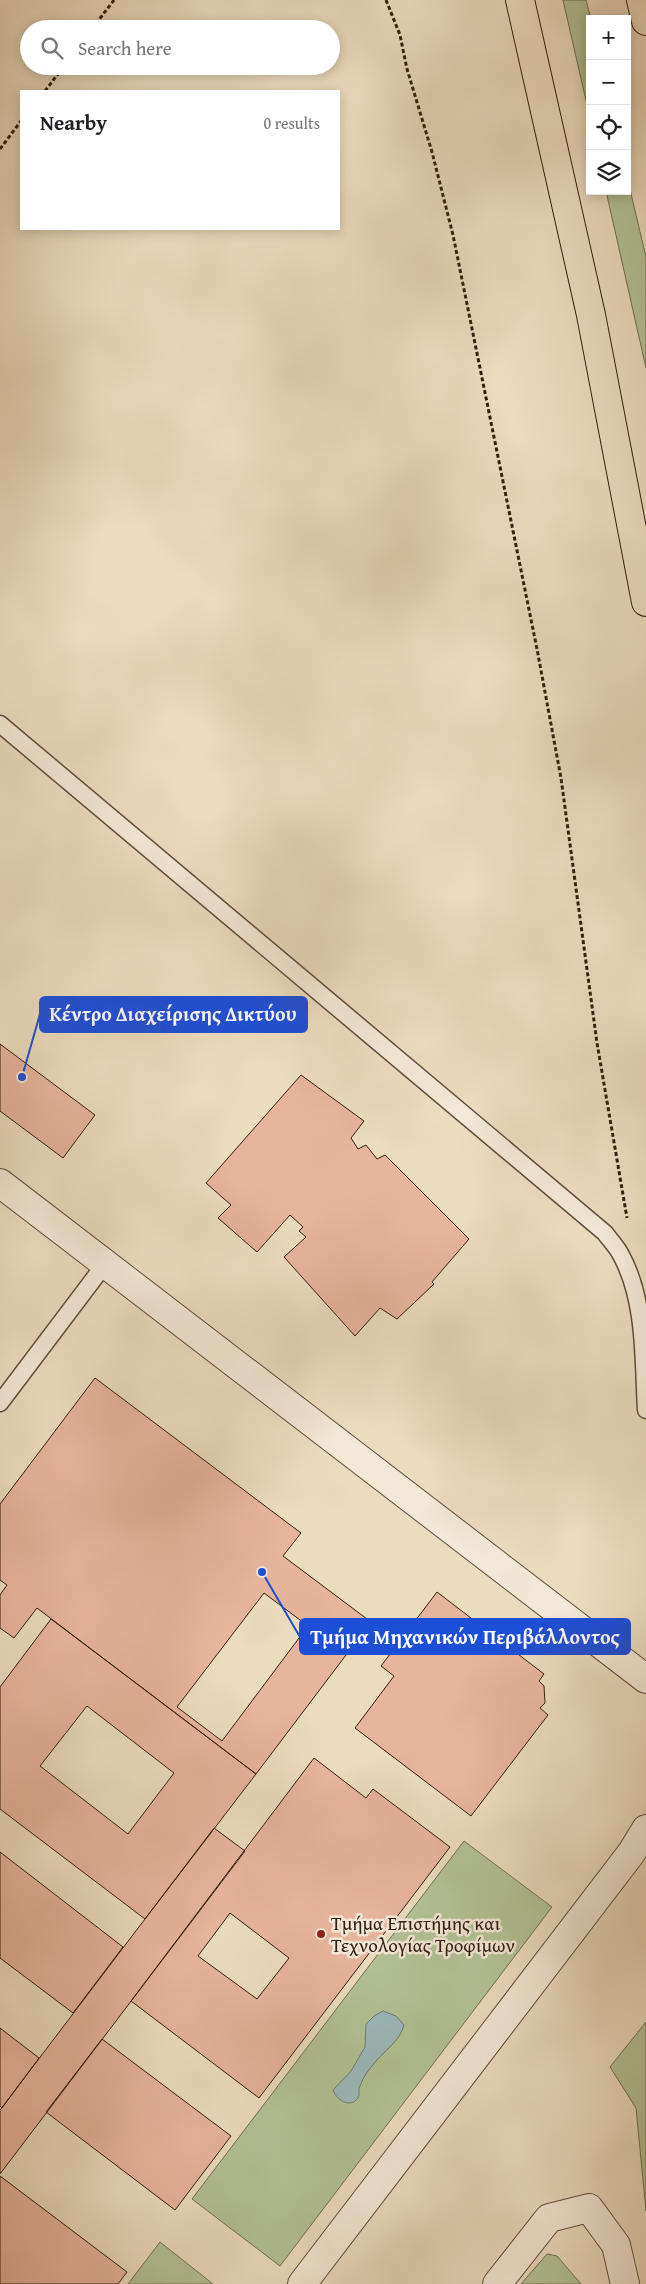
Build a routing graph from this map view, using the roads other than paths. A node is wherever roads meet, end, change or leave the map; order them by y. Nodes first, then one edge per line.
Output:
1 (520, 0) edge
2 (641, 0) edge
3 (646, 21) edge
4 (646, 602) edge
5 (0, 724) edge
6 (0, 1183) edge
7 (105, 1264) junction
8 (0, 1403) edge
9 (646, 1410) edge
10 (646, 1678) edge
11 (646, 1829) edge
12 (302, 2284) edge
13 (497, 2284) edge
14 (625, 2284) edge

1 - 4 highway
2 - 3 highway
5 - 9 lane
6 - 7 street
7 - 8 lane
7 - 10 street
11 - 12 street
13 - 14 street

